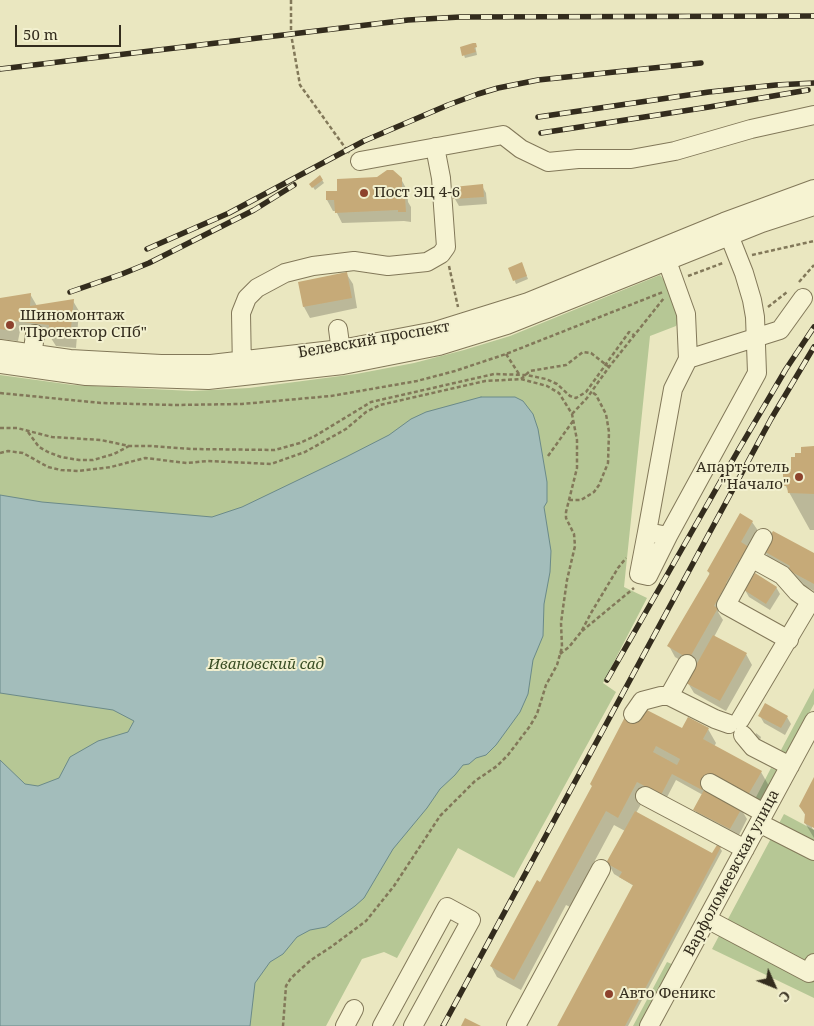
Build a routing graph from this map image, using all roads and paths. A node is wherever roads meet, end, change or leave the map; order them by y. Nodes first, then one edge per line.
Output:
1 (291, 0) edge
2 (814, 115) edge
3 (435, 147) junction
4 (360, 161) joint
5 (814, 189) edge
6 (814, 206) edge
7 (726, 229) junction
8 (446, 248) junction
9 (667, 261) junction
10 (814, 265) edge
11 (678, 291) junction
12 (796, 292) junction
13 (755, 317) junction
14 (463, 324) junction
15 (338, 329) dead end
16 (35, 334) dead end
17 (634, 335) junction
18 (756, 339) junction
19 (0, 349) edge
20 (506, 354) dead end
21 (342, 357) junction
22 (688, 358) junction
23 (32, 361) junction
24 (0, 364) edge
25 (604, 364) junction
26 (608, 367) junction
27 (242, 369) junction
28 (518, 374) junction
29 (526, 375) junction
30 (521, 379) junction
31 (592, 392) junction
32 (572, 414) junction
33 (573, 421) junction
34 (0, 428) edge
35 (27, 431) junction
36 (129, 446) junction
37 (0, 453) edge
38 (548, 456) dead end
39 (569, 500) junction
40 (647, 532) junction
41 (668, 536) junction
42 (763, 538) dead end
43 (630, 554) dead end
44 (753, 559) junction
45 (648, 576) junction
46 (812, 603) edge
47 (581, 632) junction
48 (789, 640) junction
49 (560, 655) junction
50 (687, 664) dead end
51 (669, 696) junction
52 (633, 714) dead end
53 (814, 721) edge
54 (737, 726) junction
55 (790, 766) junction
56 (710, 783) dead end
57 (645, 796) dead end
58 (762, 818) junction
59 (745, 849) junction
60 (814, 852) edge
61 (601, 869) dead end
62 (707, 919) junction
63 (814, 963) edge
64 (354, 1009) dead end
65 (283, 1026) edge
66 (345, 1026) edge
67 (382, 1026) edge
68 (413, 1026) edge
69 (516, 1026) edge
70 (649, 1026) edge

1 - 4 path
2 - 3 street
3 - 4 street
3 - 8 street
5 - 7 street, Белевский проспект
6 - 7 street, Белевский проспект
7 - 9 street, Белевский проспект
7 - 13 street
7 - 14 street, Белевский проспект
8 - 14 path
8 - 27 street
9 - 11 street
9 - 21 street, Белевский проспект
10 - 12 path
11 - 17 path
11 - 22 street
12 - 13 path
12 - 18 street
13 - 18 street
14 - 21 street, Белевский проспект
15 - 21 street
16 - 23 street
17 - 25 path
17 - 26 path
18 - 22 street
18 - 41 street
19 - 23 street, Белевский проспект
20 - 28 path
21 - 27 street, Белевский проспект
22 - 40 street
23 - 24 street, Белевский проспект
23 - 27 street, Белевский проспект
25 - 26 path
25 - 29 path
25 - 29 path
26 - 31 path
28 - 29 path
28 - 30 path
28 - 36 path
29 - 30 path
30 - 32 path
30 - 37 path
31 - 32 path
31 - 39 path
32 - 33 path
33 - 38 path
33 - 39 path
34 - 35 path
35 - 36 path
35 - 36 path
39 - 49 path
40 - 41 street
40 - 45 street
41 - 45 street
42 - 44 street
43 - 47 path
44 - 46 street
44 - 48 street
45 - 47 path
46 - 48 street
47 - 49 path
48 - 54 street
49 - 65 path
50 - 51 street
51 - 52 street
51 - 54 street
53 - 55 street, Варфоломеевская улица
54 - 55 street
55 - 58 street, Варфоломеевская улица
56 - 58 street
57 - 59 street
58 - 59 street, Варфоломеевская улица
58 - 60 street
59 - 62 street, Варфоломеевская улица
61 - 69 street
62 - 63 street
62 - 70 street, Варфоломеевская улица
64 - 66 street
67 - 68 street

